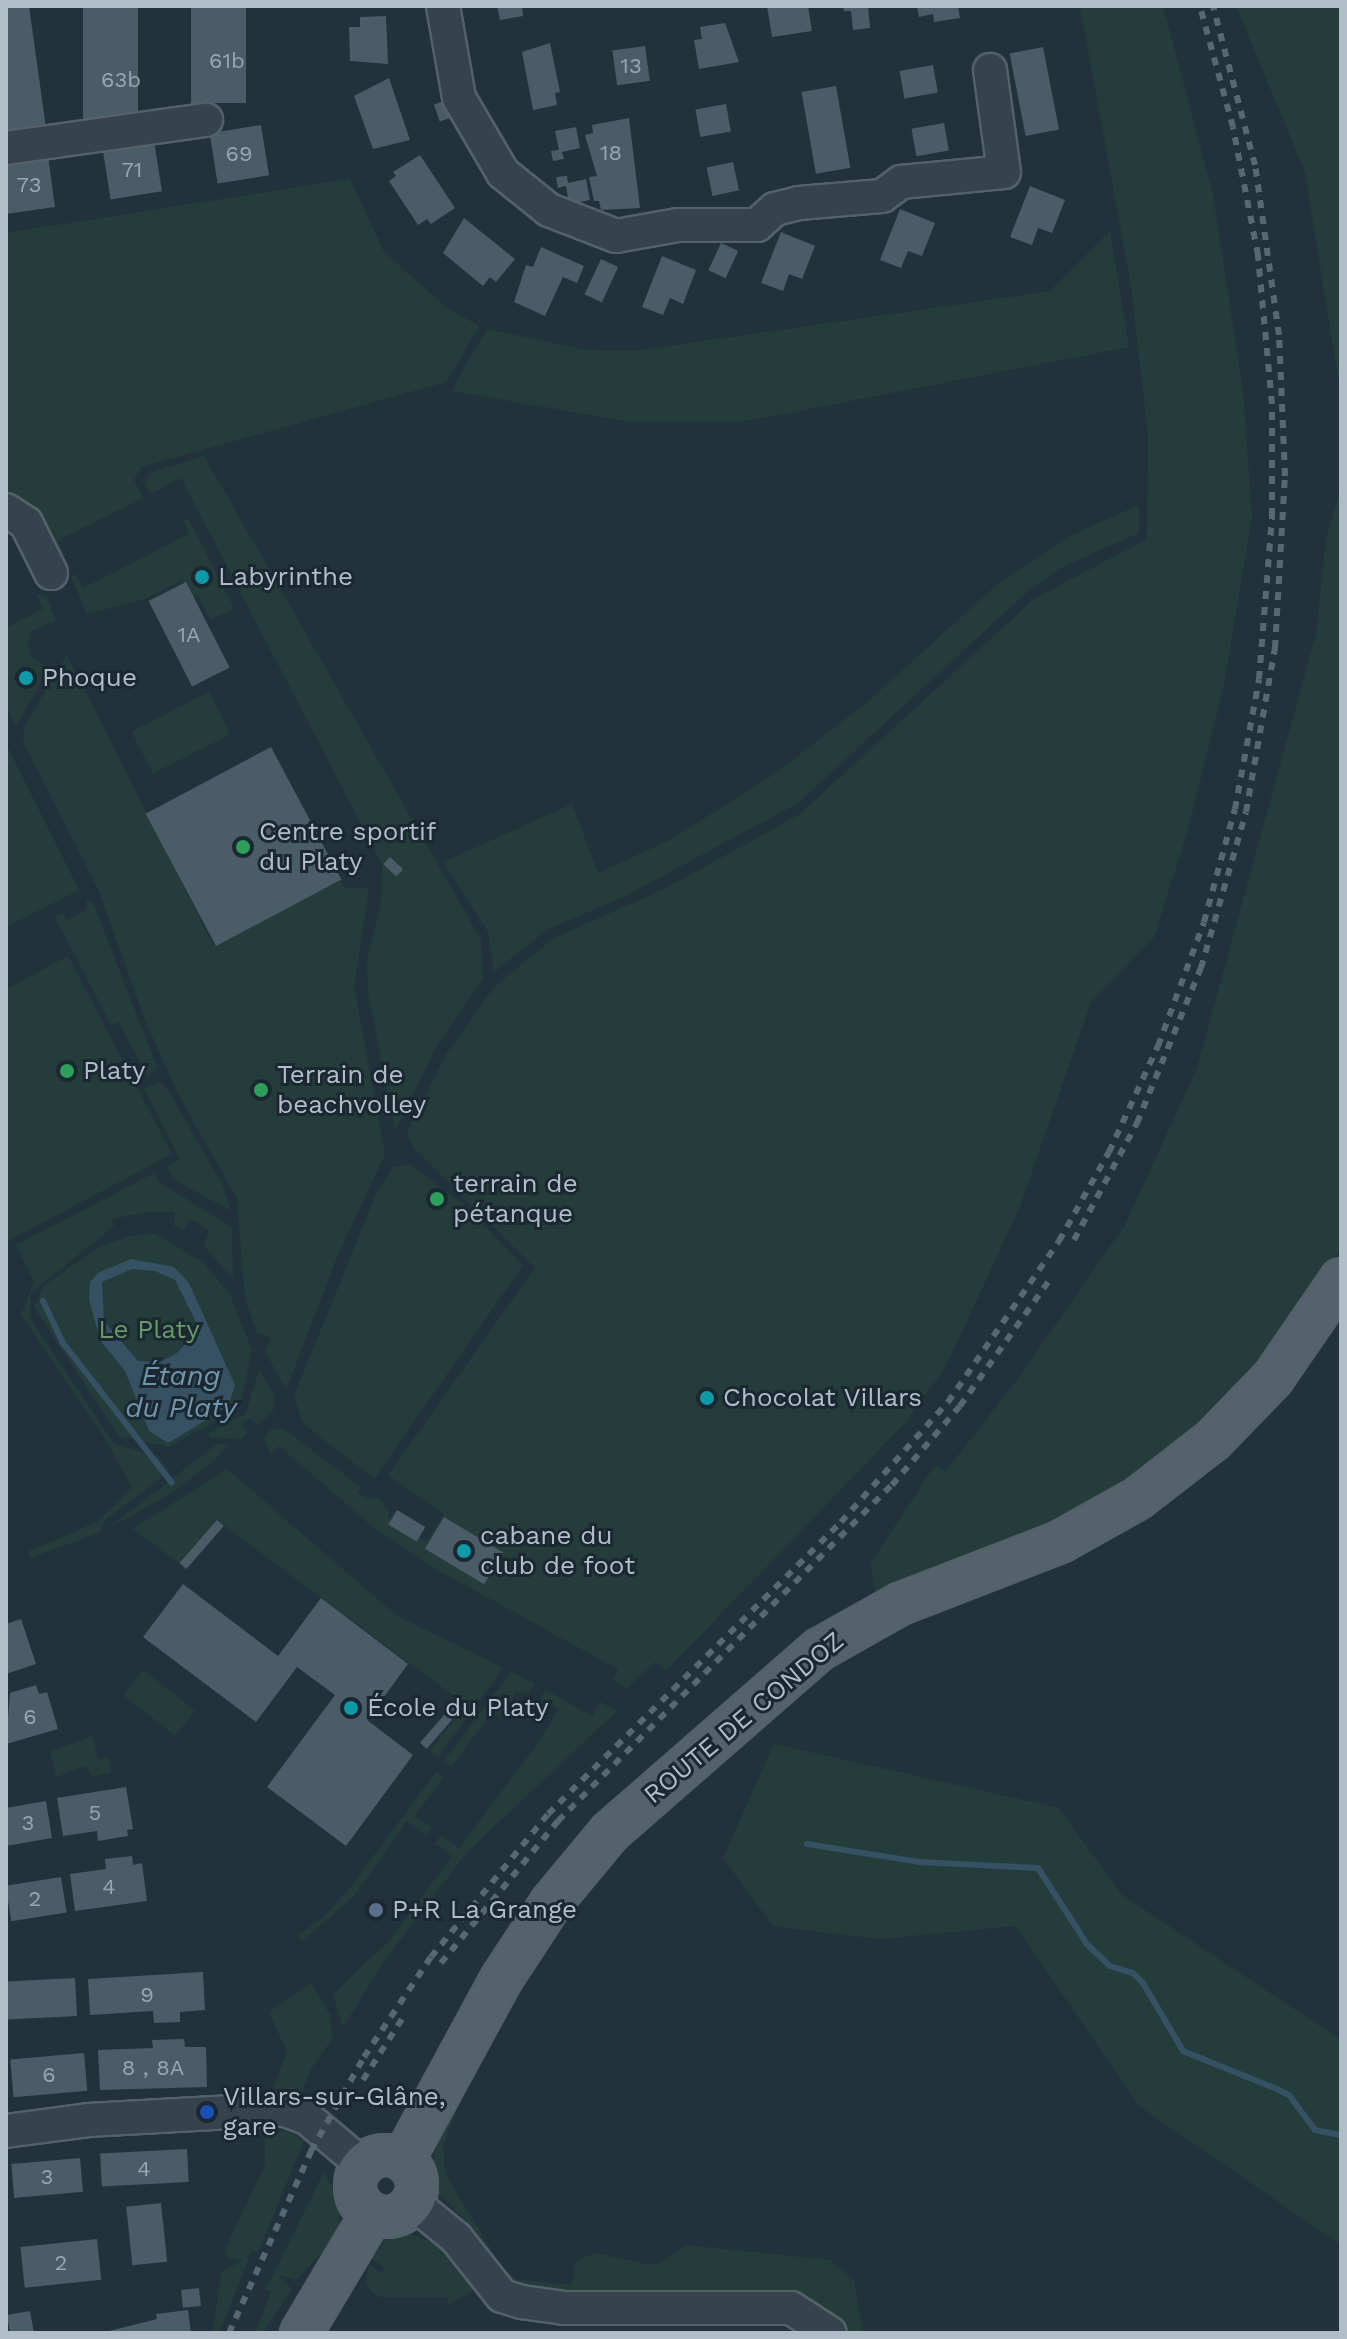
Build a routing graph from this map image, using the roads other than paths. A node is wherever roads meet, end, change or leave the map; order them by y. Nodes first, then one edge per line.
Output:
1 (443, 6) edge
2 (990, 70) dead end
3 (206, 120) dead end
4 (6, 148) edge
5 (6, 510) edge
6 (51, 573) dead end
7 (1341, 1279) edge
8 (6, 2131) edge
9 (403, 2160) junction
10 (363, 2165) junction
11 (412, 2202) junction
12 (372, 2214) junction
13 (301, 2333) edge
14 (830, 2333) edge

1 - 2 street
3 - 4 street
5 - 6 street
7 - 9 main road, ROUTE DE CONDOZ
8 - 10 street
9 - 10 main road
9 - 11 main road
10 - 12 main road
11 - 12 main road
11 - 14 street
12 - 13 main road

